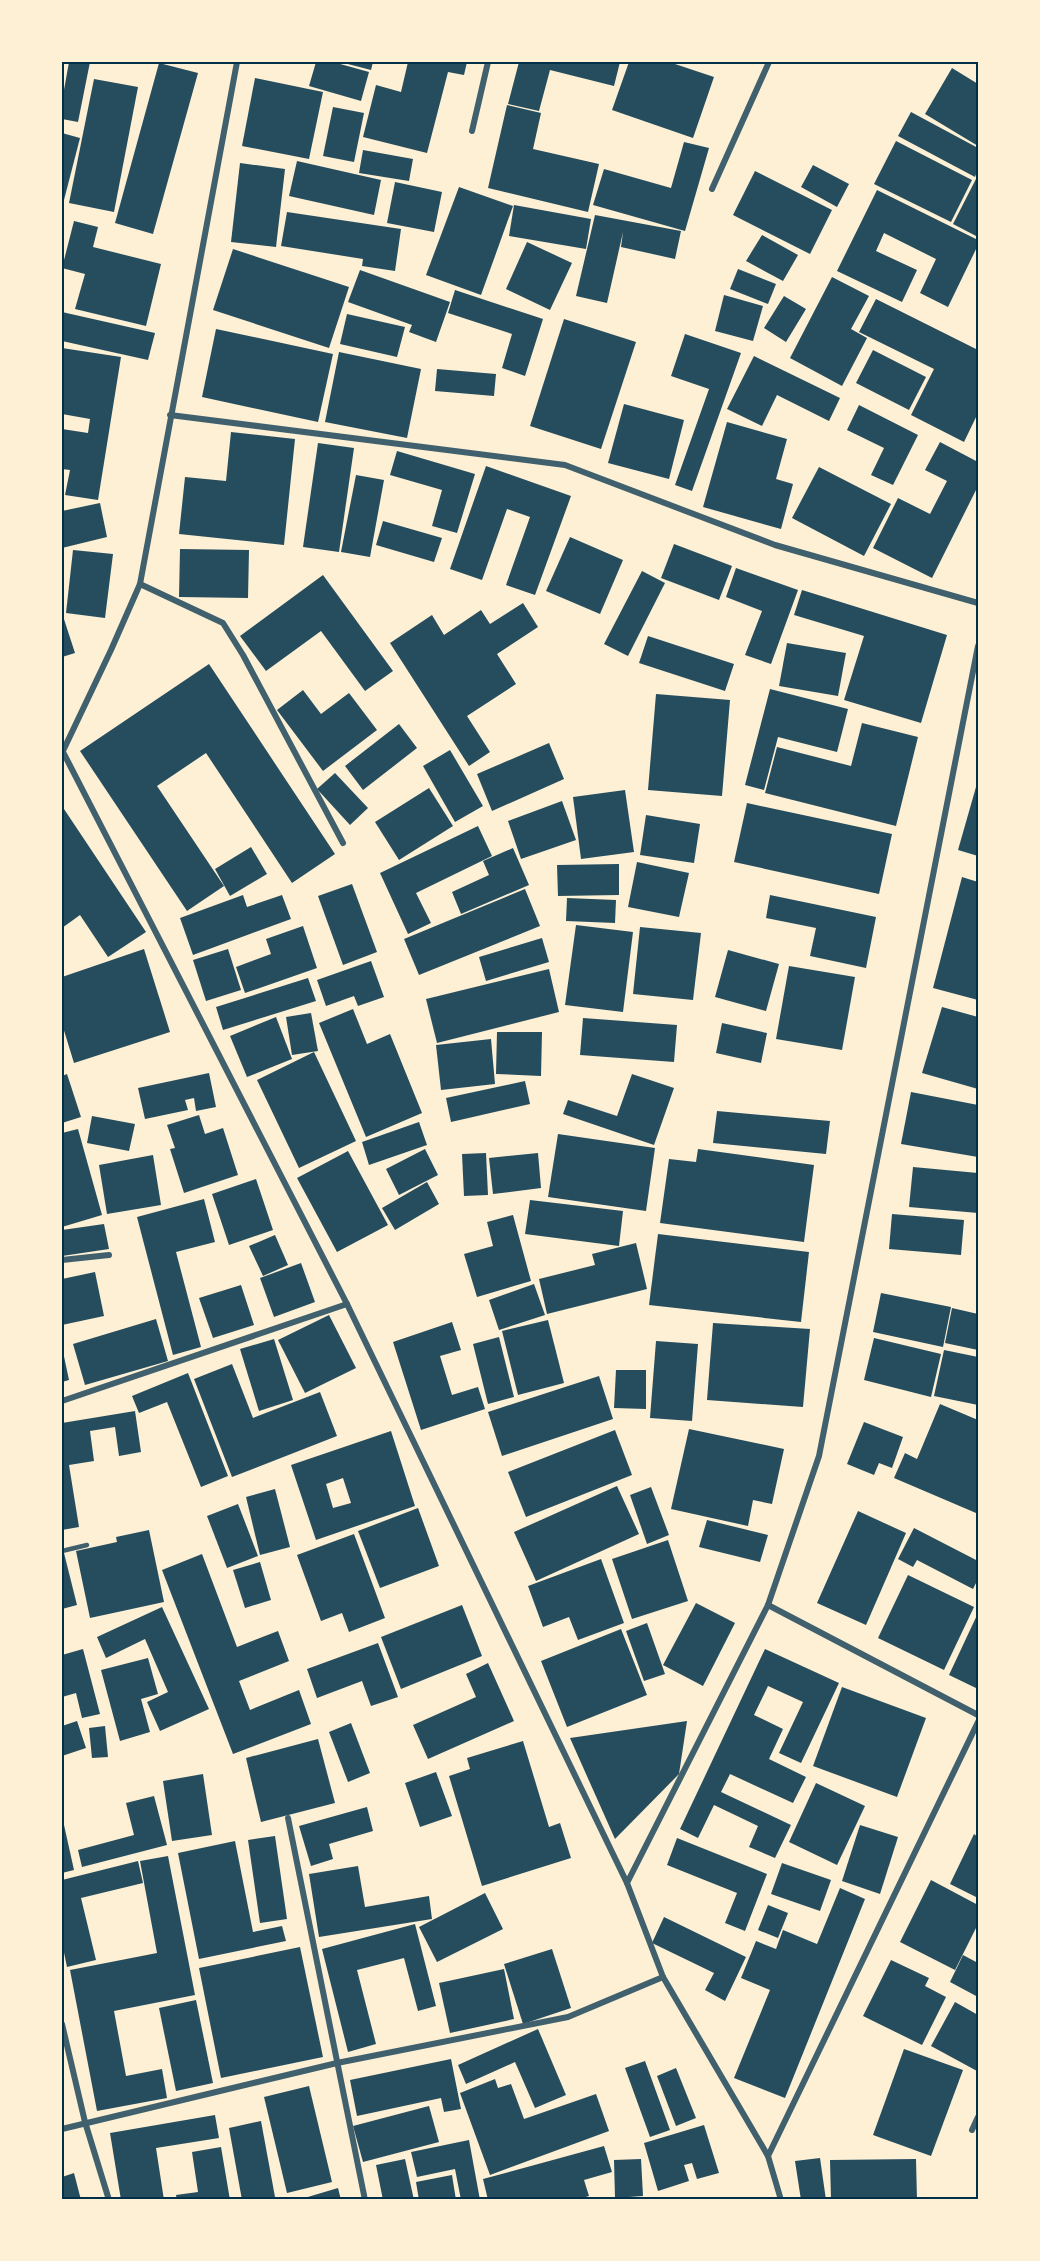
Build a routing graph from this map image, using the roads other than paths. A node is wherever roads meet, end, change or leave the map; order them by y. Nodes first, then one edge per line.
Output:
1 (237, 62) edge
2 (488, 62) edge
3 (769, 62) edge
4 (472, 131) dead end
5 (712, 189) dead end
6 (170, 415) junction
7 (140, 584) junction
8 (978, 603) edge
9 (978, 646) edge
10 (62, 752) edge
11 (343, 843) dead end
12 (109, 1255) dead end
13 (62, 1260) edge
14 (347, 1304) junction
15 (62, 1401) edge
16 (87, 1545) dead end
17 (62, 1551) edge
18 (768, 1605) junction
19 (978, 1715) edge
20 (978, 1722) edge
21 (288, 1818) dead end
22 (627, 1883) junction
23 (663, 1977) junction
24 (62, 2024) edge
25 (337, 2063) junction
26 (978, 2117) edge
27 (85, 2122) junction
28 (62, 2128) edge
29 (972, 2130) dead end
30 (768, 2156) junction
31 (109, 2199) edge
32 (365, 2199) edge
33 (781, 2199) edge

1 - 6 street
2 - 4 street
3 - 5 street
6 - 7 street
6 - 8 street
7 - 10 street
7 - 11 street
9 - 18 street
10 - 14 street
12 - 13 street
14 - 15 street
14 - 22 street
16 - 17 lane
18 - 19 street
18 - 22 street
20 - 30 street
21 - 25 street
22 - 23 street
23 - 25 street
23 - 30 street
24 - 27 street
25 - 27 street
25 - 32 street
26 - 29 street
27 - 28 street
27 - 31 street
30 - 33 street

